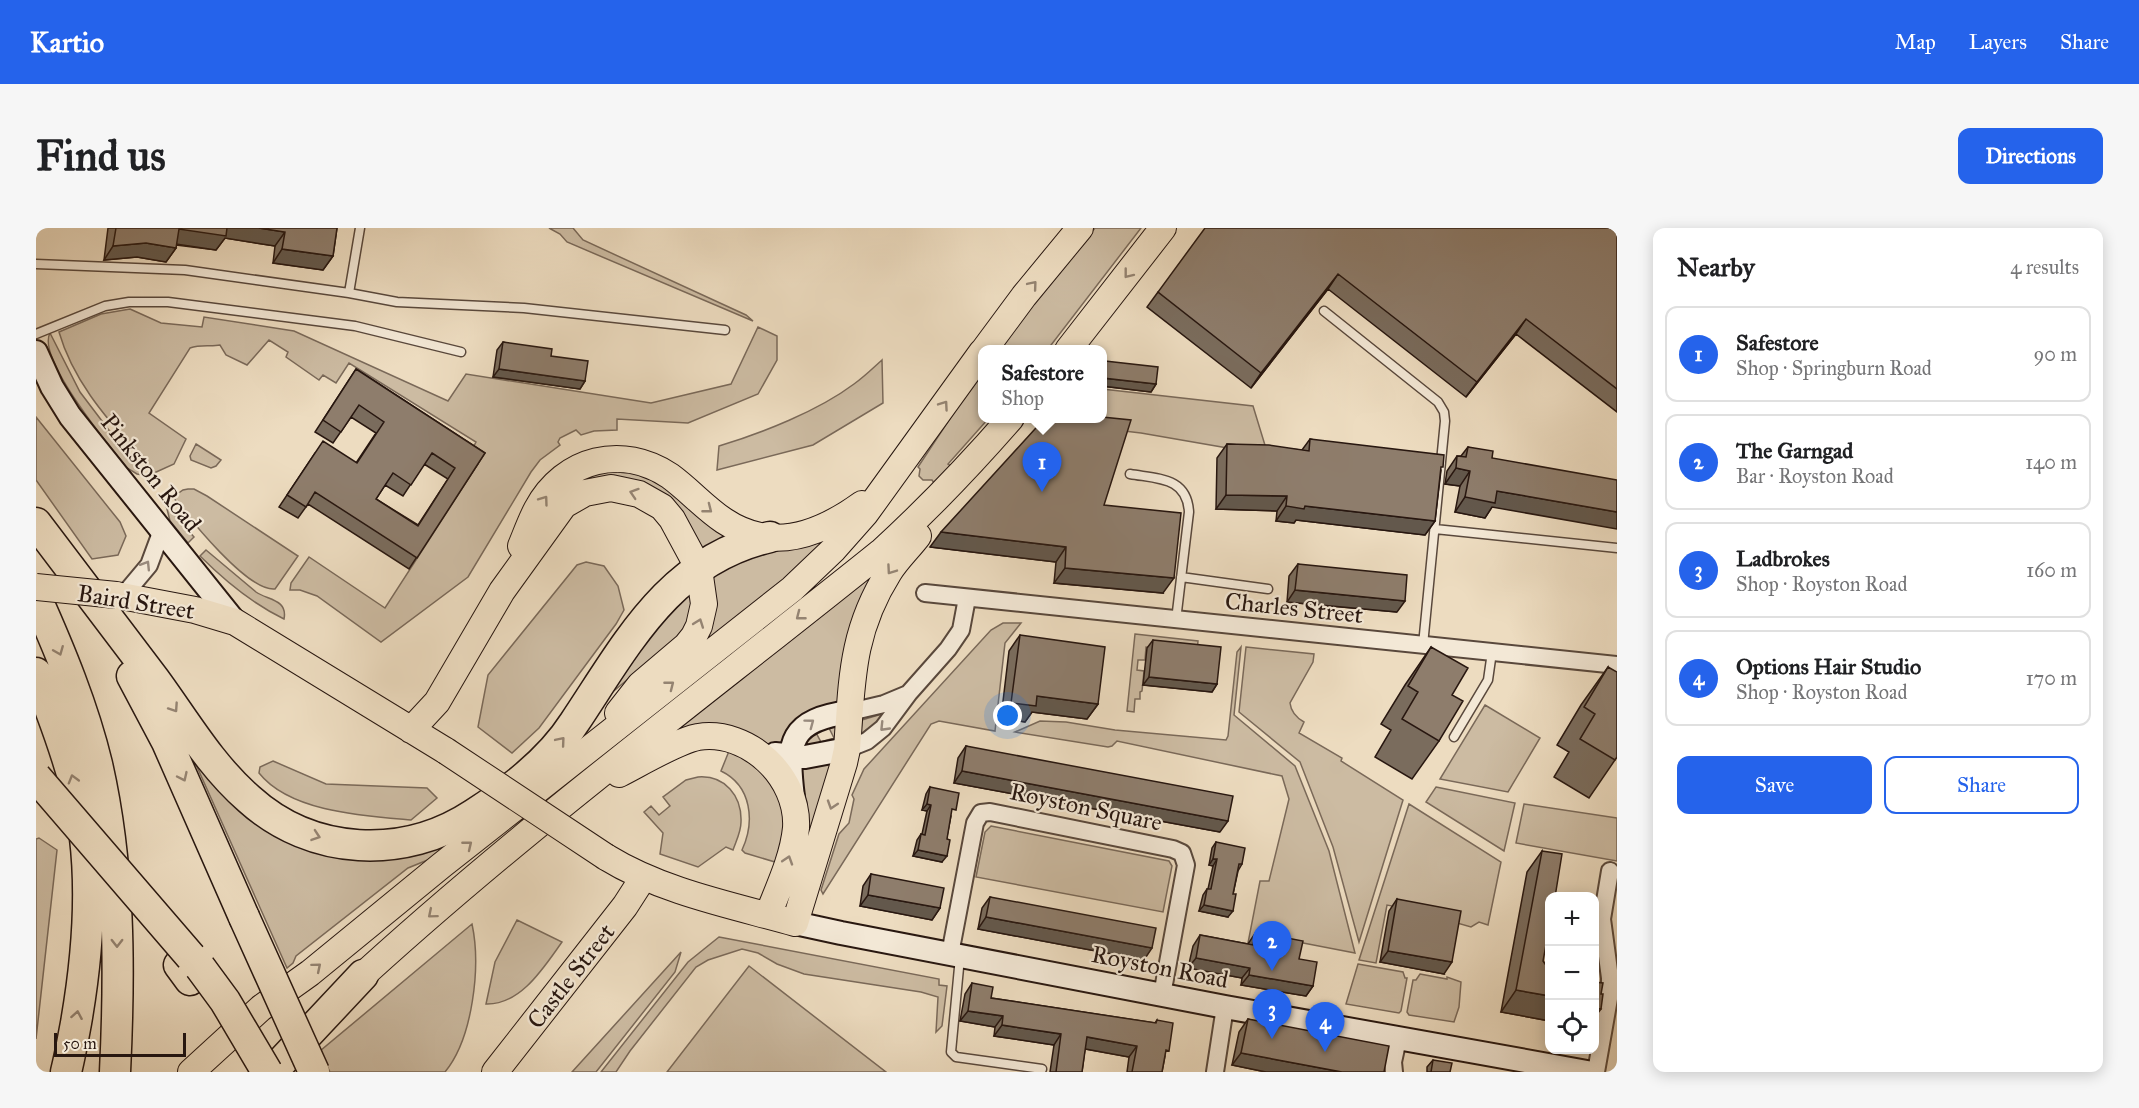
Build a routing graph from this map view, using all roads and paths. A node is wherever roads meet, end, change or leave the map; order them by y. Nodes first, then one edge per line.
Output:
1 (360, 228) edge
2 (1080, 228) edge
3 (1163, 228) edge
4 (36, 264) edge
5 (350, 293) junction
6 (1324, 311) edge
7 (725, 330) dead end
8 (36, 334) edge
9 (987, 345) edge
10 (1072, 345) edge
11 (36, 352) edge
12 (461, 352) dead end
13 (978, 358) edge
14 (1007, 423) edge
15 (911, 453) junction
16 (978, 456) junction
17 (1130, 474) dead end
18 (1435, 529) junction
19 (162, 530) junction
20 (44, 533) edge
21 (771, 537) junction
22 (1617, 548) edge
23 (688, 567) junction
24 (1181, 577) junction
25 (36, 587) edge
26 (1268, 589) dead end
27 (502, 591) junction
28 (925, 592) dead end
29 (120, 595) junction
30 (36, 597) edge
31 (967, 598) junction
32 (1176, 620) junction
33 (235, 622) junction
34 (1423, 645) junction
35 (1492, 652) junction
36 (1617, 665) edge
37 (36, 673) edge
38 (909, 693) junction
39 (850, 712) junction
40 (411, 730) junction
41 (1454, 737) edge
42 (593, 745) junction
43 (752, 748) junction
44 (847, 748) junction
45 (790, 756) junction
46 (36, 777) edge
47 (36, 785) edge
48 (574, 796) junction
49 (796, 816) junction
50 (1610, 871) dead end
51 (643, 878) junction
52 (768, 915) junction
53 (795, 922) junction
54 (955, 955) junction
55 (1612, 956) edge
56 (190, 967) junction
57 (363, 975) junction
58 (1162, 995) junction
59 (1225, 1007) junction
60 (1398, 1039) junction
61 (1042, 1070) dead end
62 (66, 1072) edge
63 (115, 1072) edge
64 (191, 1072) edge
65 (249, 1072) edge
66 (257, 1072) edge
67 (267, 1072) edge
68 (273, 1072) edge
69 (314, 1072) edge
70 (495, 1072) edge
71 (1215, 1072) edge
72 (1394, 1072) edge
73 (1587, 1072) edge
74 (1596, 1072) edge

1 - 5 lane
9 -> 2 main road
3 -> 10 main road
4 - 5 lane
5 - 7 lane
6 - 18 lane
8 - 12 lane
11 - 19 street, Pinkston Road
15 -> 13 main road
14 - 16 main road
15 - 21 main road
42 -> 15 main road
16 -> 39 main road
16 -> 48 main road
17 - 24 lane
18 - 22 lane
18 - 34 lane
29 -> 19 street
19 - 33 street, Pinkston Road
20 -> 23 highway
20 -> 69 highway, bridge
21 - 23 highway
27 -> 21 main road
23 -> 27 main road
42 -> 23 main road
24 - 26 lane
24 - 32 lane
25 - 29 main road, Baird Street, bridge
27 - 40 main road
28 - 31 street, Charles Street
29 - 33 main road, Baird Street
30 -> 63 highway
31 - 32 street, Charles Street
31 - 38 street
32 - 34 street, Charles Street
33 - 40 main road, Baird Street
34 - 35 street, Charles Street
35 - 36 street, Charles Street
35 - 41 lane
62 -> 37 highway
38 - 39 street
38 -> 44 street
39 - 44 main road
45 -> 39 street
40 - 51 main road, Baird Street, bridge
64 -> 42 main road
43 - 45 street
43 - 48 main road
43 - 49 main road
44 - 45 street
44 -> 53 main road
45 - 49 street
46 - 56 highway, bridge
47 - 56 highway
48 -> 57 main road
52 -> 49 main road
50 - 55 street
51 - 52 main road, Baird Street
51 - 70 main road, Castle Street
52 - 53 main road, Baird Street
53 - 54 street, Royston Road
54 - 58 street, Royston Road
54 - 58 street, Royston Square
54 - 61 lane
55 - 74 street
56 - 65 highway
56 - 67 highway, bridge
57 - 66 main road
57 - 68 highway
58 - 59 street, Royston Road
59 - 60 street, Royston Road
59 - 71 street
60 - 72 street
60 - 73 street, Royston Road

